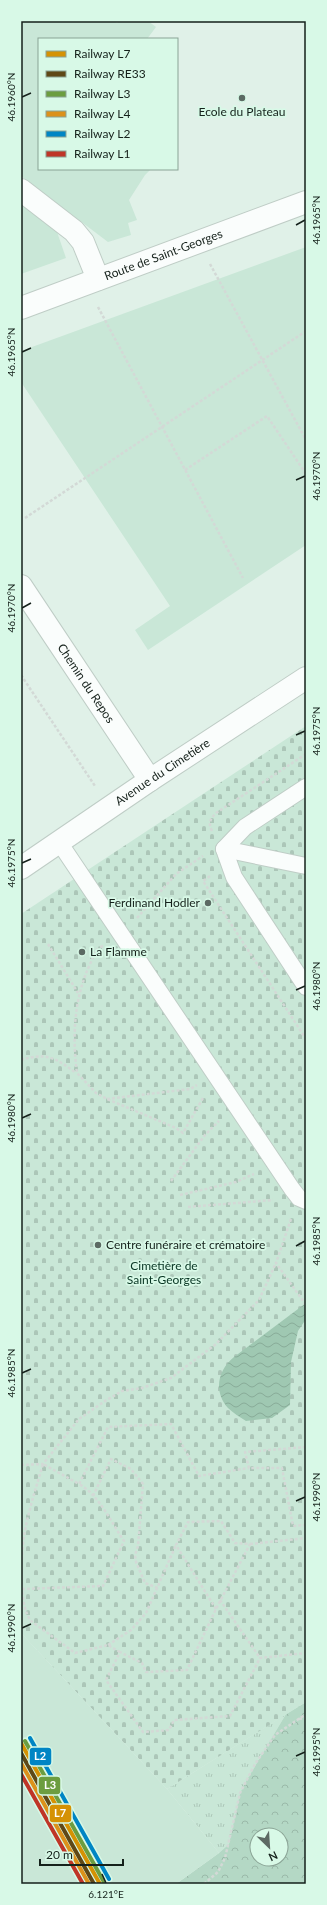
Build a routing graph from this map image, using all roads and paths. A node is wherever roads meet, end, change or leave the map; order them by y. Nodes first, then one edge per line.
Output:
1 (21, 190) edge
2 (306, 202) edge
3 (210, 263) dead end
4 (98, 279) junction
5 (96, 305) dead end
6 (21, 308) edge
7 (306, 331) edge
8 (262, 360) junction
9 (162, 426) junction
10 (306, 440) edge
11 (185, 470) junction
12 (306, 474) edge
13 (25, 518) dead end
14 (243, 578) dead end
15 (21, 586) edge
16 (21, 675) edge
17 (306, 678) edge
18 (150, 780) junction
19 (95, 786) dead end
20 (306, 787) edge
21 (59, 842) junction
22 (227, 855) junction
23 (306, 866) edge
24 (21, 868) edge
25 (121, 936) junction
26 (48, 944) dead end
27 (306, 987) edge
28 (79, 994) junction
29 (306, 1038) edge
30 (21, 1060) edge
31 (77, 1073) junction
32 (216, 1076) junction
33 (107, 1100) junction
34 (205, 1135) dead end
35 (171, 1181) dead end
36 (236, 1182) dead end
37 (180, 1195) dead end
38 (300, 1197) edge
39 (188, 1207) dead end
40 (276, 1264) junction
41 (305, 1304) edge
42 (306, 1447) edge
43 (43, 1464) junction
44 (21, 1465) edge
45 (249, 1468) junction
46 (79, 1484) junction
47 (94, 1496) junction
48 (306, 1525) edge
49 (306, 1538) edge
50 (250, 1544) junction
51 (176, 1545) junction
52 (158, 1588) junction
53 (22, 1589) edge
54 (220, 1600) junction
55 (216, 1609) junction
56 (108, 1645) junction
57 (120, 1652) junction
58 (306, 1653) edge
59 (260, 1658) junction
60 (306, 1714) edge
61 (306, 1718) edge
62 (298, 1719) junction
63 (204, 1884) edge

1 - 4 street
2 - 4 street, Route de Saint-Georges
3 - 8 path
4 - 6 street, Route de Saint-Georges
5 - 9 path
7 - 8 path
8 - 9 path
8 - 10 path
9 - 11 path
9 - 13 path
11 - 12 path
11 - 14 path
15 - 18 street, Chemin du Repos
16 - 19 path
17 - 18 street, Avenue du Cimetière
18 - 21 street, Avenue du Cimetière
20 - 22 lane
21 - 24 street, Avenue du Cimetière
21 - 25 lane
22 - 23 lane
22 - 25 path
22 - 27 lane
22 - 29 path
25 - 28 path
25 - 32 lane
26 - 28 path
28 - 31 path
30 - 31 path
31 - 33 path
32 - 33 path
32 - 33 path
32 - 38 lane
34 - 35 path
36 - 37 path
38 - 39 path
38 - 40 path
40 - 41 path
40 - 43 path
42 - 45 path
43 - 44 path
43 - 46 path
43 - 53 path
45 - 46 path
45 - 48 path
46 - 47 path
47 - 52 path
47 - 53 path
49 - 50 path
50 - 51 path
50 - 54 path
51 - 52 path
51 - 55 path
52 - 56 path
53 - 56 path
54 - 55 path
54 - 59 path
55 - 57 path
56 - 57 path
57 - 59 path
58 - 59 path
60 - 62 path
61 - 62 path
62 - 63 path

